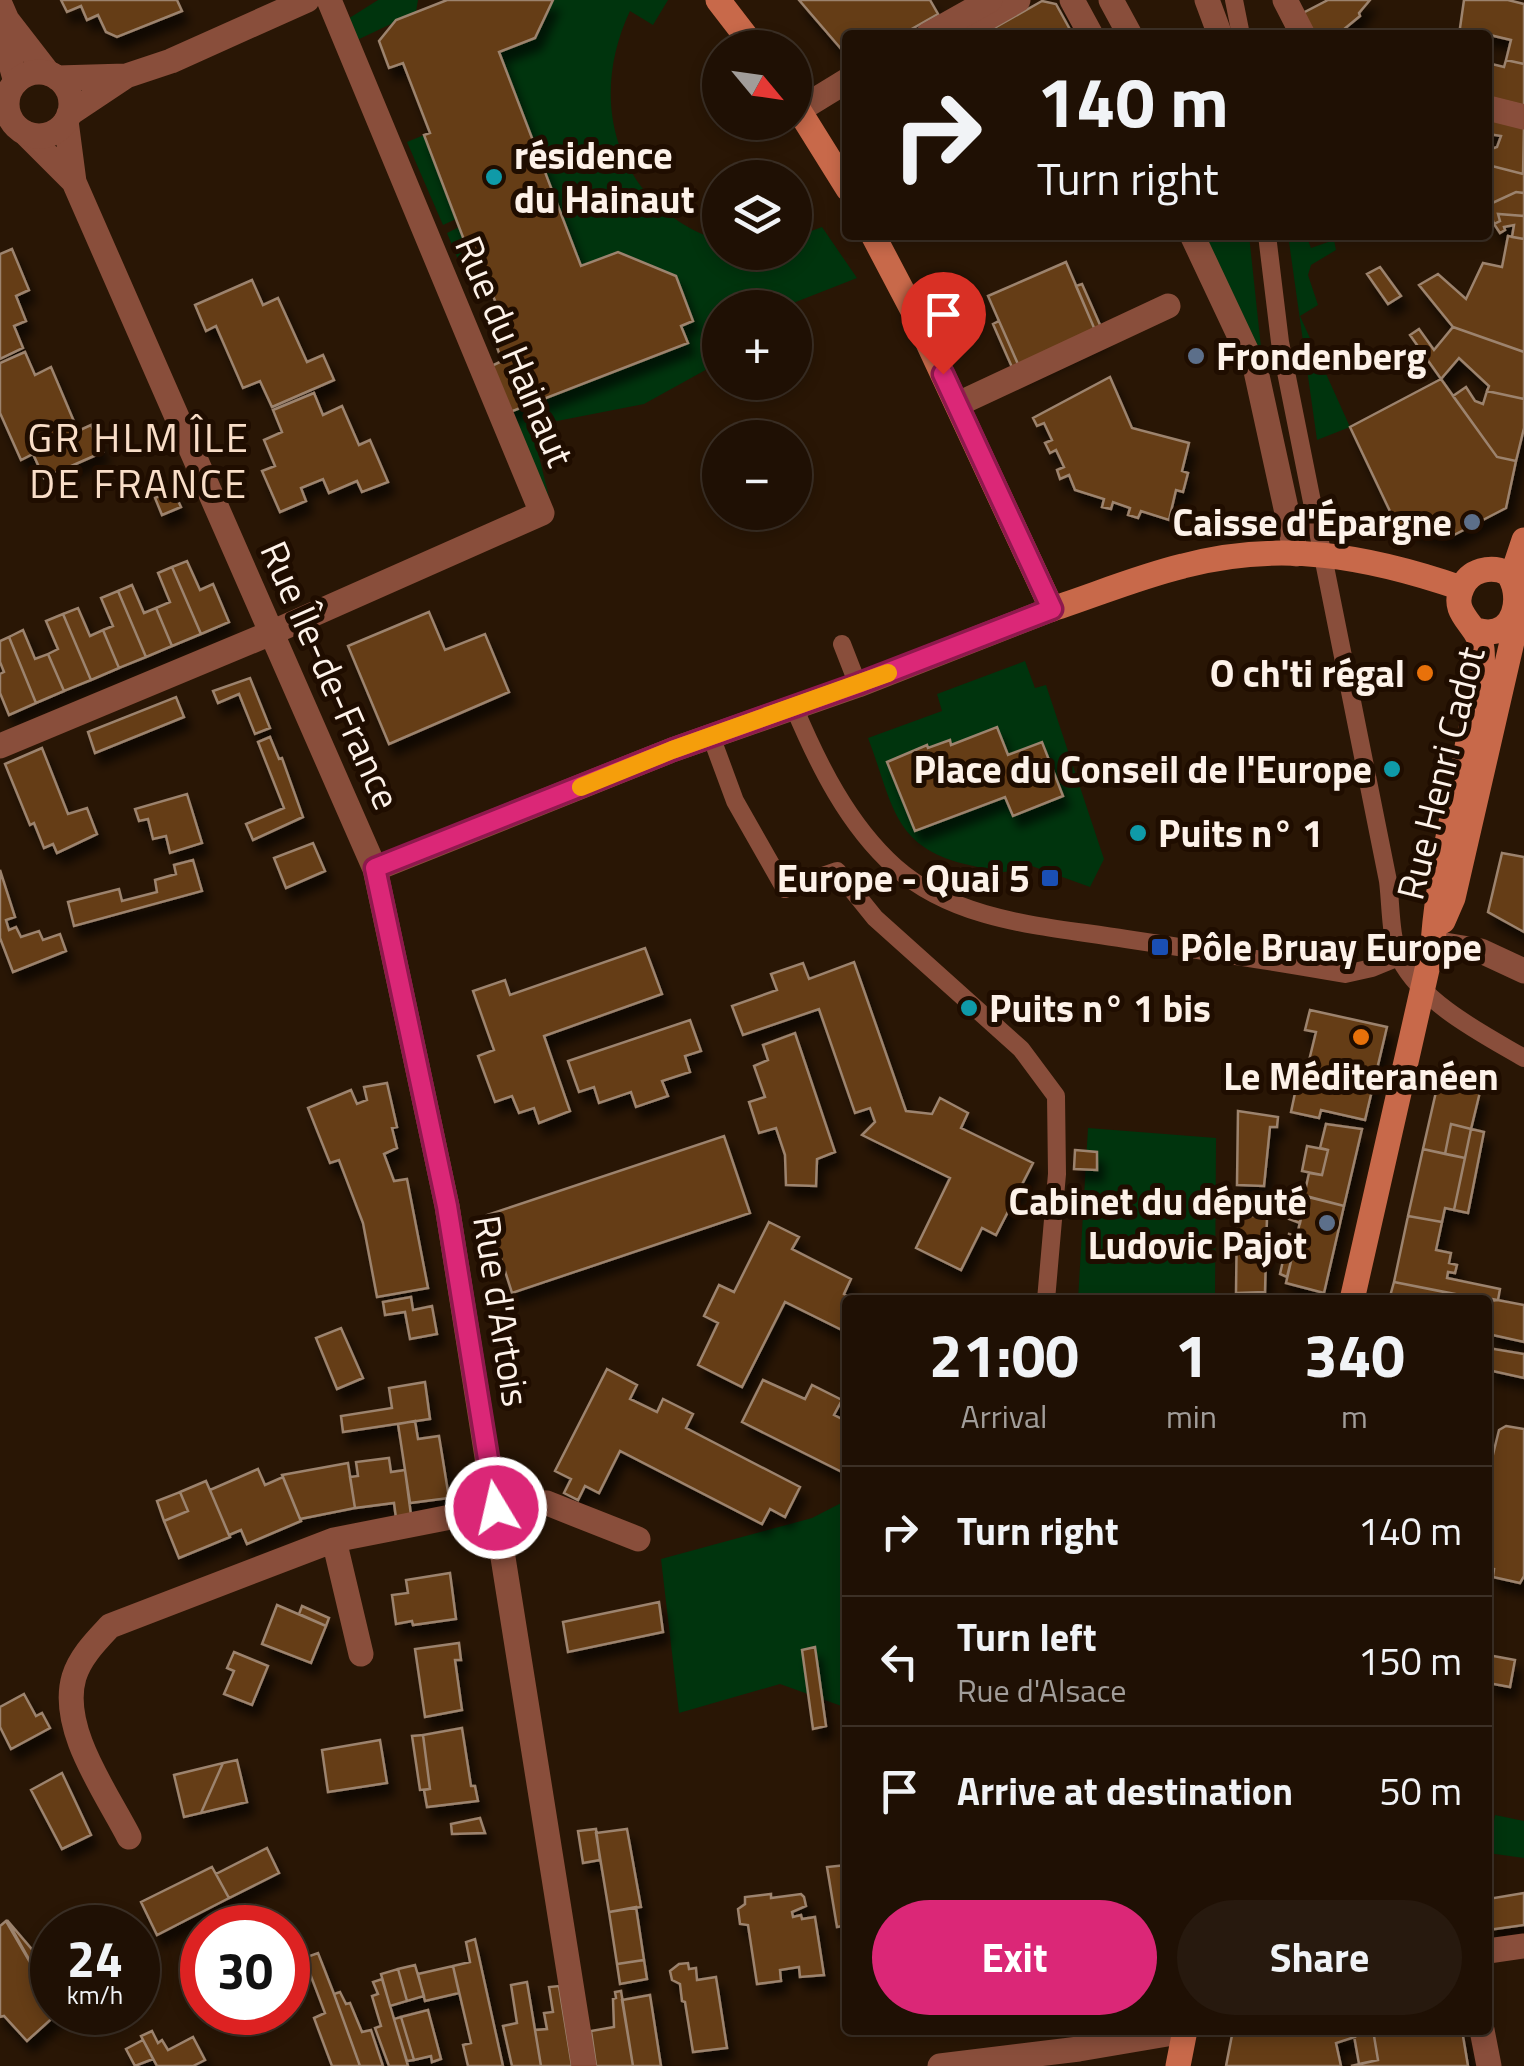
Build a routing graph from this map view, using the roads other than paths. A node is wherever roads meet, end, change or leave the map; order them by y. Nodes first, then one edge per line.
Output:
1 (307, 0) edge
2 (329, 0) edge
3 (718, 0) edge
4 (990, 0) edge
5 (1018, 0) edge
6 (1072, 0) edge
7 (1111, 0) edge
8 (1207, 0) edge
9 (1234, 0) edge
10 (1285, 0) edge
11 (3, 12) edge
12 (741, 30) edge
13 (937, 30) edge
14 (966, 30) edge
15 (1088, 30) edge
16 (1127, 30) edge
17 (1218, 30) edge
18 (1239, 30) edge
19 (1301, 30) edge
20 (53, 75) junction
21 (126, 76) junction
22 (9, 88) edge
23 (841, 90) edge
24 (812, 101) edge
25 (1492, 109) edge
26 (68, 117) junction
27 (1524, 117) edge
28 (14, 129) edge
29 (812, 131) edge
30 (842, 179) edge
31 (74, 182) junction
32 (876, 240) edge
33 (1194, 240) edge
34 (1268, 240) edge
35 (1168, 306) dead end
36 (958, 404) junction
37 (1524, 540) edge
38 (1309, 554) junction
39 (1512, 576) junction
40 (1461, 588) junction
41 (1052, 609) junction
42 (1521, 612) edge
43 (1476, 630) junction
44 (272, 633) junction
45 (842, 644) dead end
46 (858, 684) junction
47 (794, 707) junction
48 (711, 736) junction
49 (0, 746) edge
50 (375, 868) junction
51 (1433, 944) junction
52 (1398, 956) junction
53 (1524, 971) edge
54 (1423, 987) junction
55 (1524, 1058) edge
56 (1046, 1295) edge
57 (1353, 1295) edge
58 (496, 1508) junction
59 (334, 1540) junction
60 (638, 1540) dead end
61 (361, 1654) dead end
62 (129, 1836) dead end
63 (1524, 1946) edge
64 (1492, 1950) edge
65 (1158, 2035) edge
66 (1184, 2035) edge
67 (1483, 2035) edge
68 (584, 2066) edge
69 (940, 2066) edge
70 (1178, 2066) edge
71 (1489, 2066) edge

1 - 21 street
2 - 44 street, Rue du Hainaut
3 - 12 main road
4 - 13 street
5 - 14 street
6 - 15 street
7 - 16 street
8 - 17 street
9 - 18 lane
10 - 19 street
11 - 20 street
11 - 22 street
20 - 21 street
20 - 22 street
20 - 26 street
21 - 26 street
22 - 28 street
23 - 24 street
25 - 27 street
26 - 28 street
26 - 31 street, Rue Île-de-France
28 - 31 street, Rue Île-de-France
29 - 30 main road
31 - 44 street, Rue Île-de-France
32 - 36 main road
33 - 38 street
34 - 38 lane
35 - 36 street
36 - 41 main road
37 - 39 main road
38 - 40 main road
38 - 41 main road
38 - 52 lane
39 - 40 main road
39 - 42 main road
40 - 43 main road
41 - 46 street
42 - 43 main road
42 - 51 main road, Rue Henri Cadot
43 - 51 main road, Rue Henri Cadot
44 - 49 street
44 - 50 street, Rue Île-de-France
45 - 46 lane
46 - 47 street
47 - 48 street
47 - 52 lane
48 - 50 street
48 - 56 lane
50 - 58 street, Rue d'Artois
51 - 52 lane
51 - 53 street
51 - 54 main road, Rue Henri Cadot
52 - 54 lane
54 - 55 lane
54 - 57 main road, Rue Henri Cadot
58 - 59 street
58 - 60 street
58 - 68 street, Rue d'Artois
59 - 61 street
59 - 62 street
63 - 64 street
65 - 69 street
66 - 70 main road
67 - 71 street

